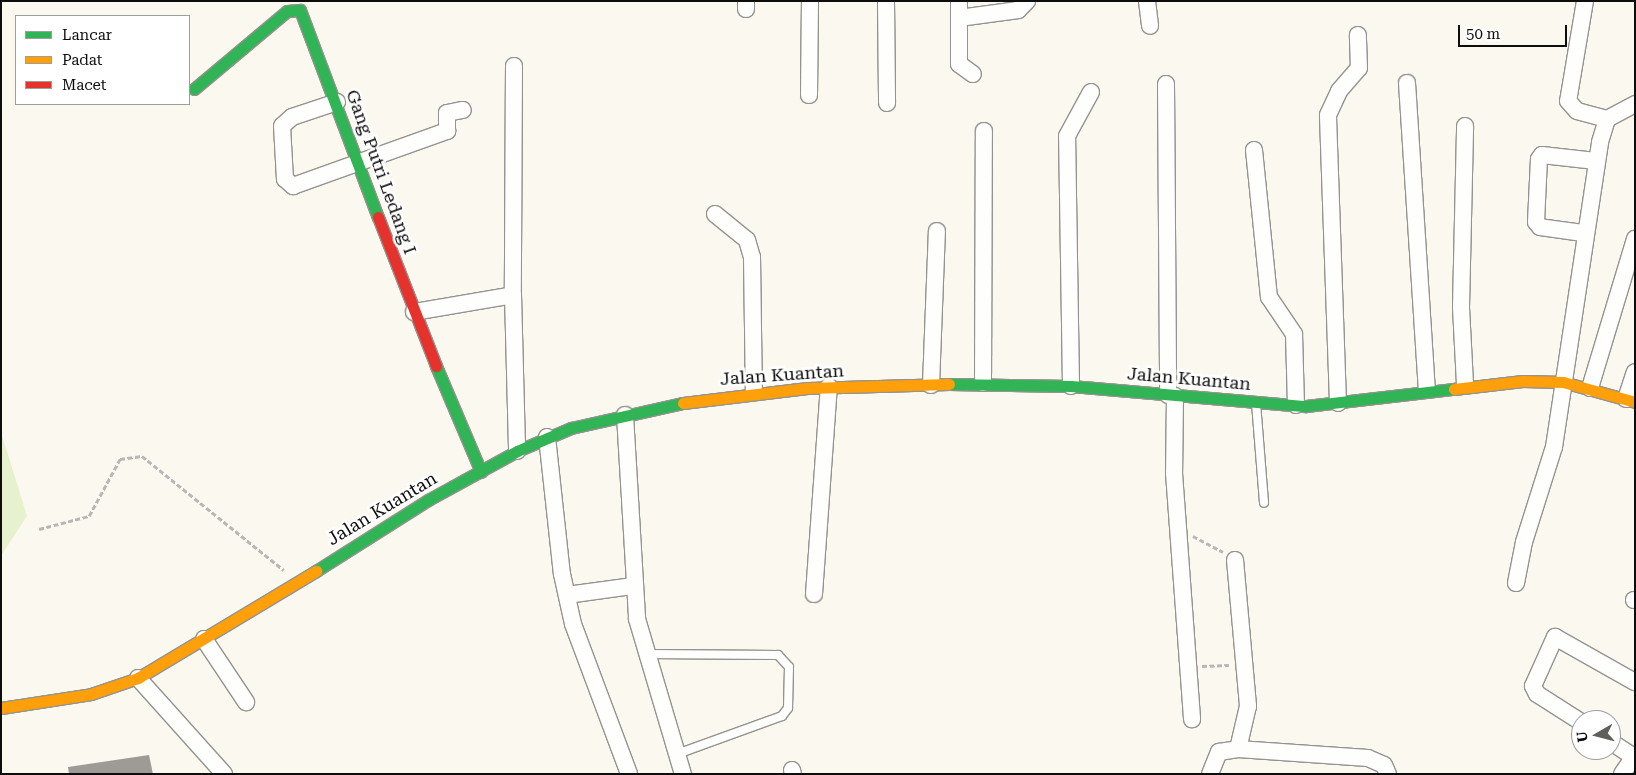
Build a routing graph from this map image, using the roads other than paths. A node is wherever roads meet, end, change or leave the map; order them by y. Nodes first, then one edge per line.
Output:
1 (810, 1) edge
2 (886, 1) edge
3 (959, 1) edge
4 (1027, 1) edge
5 (1147, 1) edge
6 (1585, 1) edge
7 (959, 18) junction
8 (1150, 26) dead end
9 (1358, 35) dead end
10 (514, 66) dead end
11 (973, 74) dead end
12 (1407, 83) dead end
13 (1166, 84) dead end
14 (194, 89) dead end
15 (1091, 92) dead end
16 (809, 95) dead end
17 (337, 102) junction
18 (887, 103) dead end
19 (1635, 104) edge
20 (463, 110) dead end
21 (1607, 119) junction
22 (1465, 126) dead end
23 (984, 131) dead end
24 (1254, 150) dead end
25 (1596, 161) junction
26 (360, 162) junction
27 (715, 214) dead end
28 (937, 231) dead end
29 (1583, 233) junction
30 (1635, 239) edge
31 (513, 295) junction
32 (414, 312) junction
33 (1635, 372) edge
34 (1563, 382) junction
35 (983, 383) junction
36 (1465, 384) junction
37 (931, 385) junction
38 (1072, 386) junction
39 (829, 387) junction
40 (1590, 388) junction
41 (1427, 389) junction
42 (754, 392) junction
43 (1172, 395) junction
44 (1630, 401) edge
45 (1256, 403) junction
46 (1338, 403) junction
47 (1296, 405) junction
48 (625, 415) junction
49 (547, 437) junction
50 (518, 451) junction
51 (481, 472) junction
52 (1264, 502) dead end
53 (1235, 560) road end
54 (1516, 584) dead end
55 (632, 586) junction
56 (814, 594) dead end
57 (567, 595) junction
58 (204, 639) junction
59 (645, 654) junction
60 (138, 678) junction
61 (1635, 682) edge
62 (246, 702) dead end
63 (1, 708) edge
64 (1571, 716) edge
65 (1192, 719) dead end
66 (1621, 748) edge
67 (1238, 749) junction
68 (677, 754) junction
69 (1634, 756) edge
70 (224, 774) edge
71 (630, 774) edge
72 (683, 774) edge
73 (1210, 774) edge
74 (1388, 774) edge
75 (1622, 774) edge

1 - 16 street
2 - 18 street
3 - 7 street
4 - 7 street
5 - 8 street
6 - 21 street
7 - 11 street
9 - 46 street
10 - 31 street
12 - 41 street
13 - 43 street
14 - 17 street, Gang Putri Ledang I
15 - 38 street
17 - 26 street, Gang Putri Ledang I
17 - 26 street
19 - 21 street
20 - 26 street
21 - 25 street
22 - 36 street
23 - 35 street
24 - 47 street
25 - 29 street
25 - 29 street
26 - 32 street, Gang Putri Ledang I
27 - 42 street
28 - 37 street
29 - 34 street
30 - 40 street
31 - 32 street
31 - 50 street
32 - 51 street, Gang Putri Ledang I
33 - 44 street
34 - 36 street, Jalan Kuantan
34 - 40 street, Jalan Kuantan
34 - 54 street
35 - 37 street, Jalan Kuantan
35 - 38 street, Jalan Kuantan
36 - 41 street, Jalan Kuantan
37 - 39 street, Jalan Kuantan
38 - 43 street, Jalan Kuantan
39 - 42 street, Jalan Kuantan
39 - 56 street
40 - 44 street, Jalan Kuantan
41 - 46 street, Jalan Kuantan
42 - 48 street, Jalan Kuantan
43 - 45 street, Jalan Kuantan
43 - 65 street
45 - 47 street, Jalan Kuantan
45 - 52 lane
46 - 47 street, Jalan Kuantan
48 - 49 street, Jalan Kuantan
48 - 55 street
49 - 50 street, Jalan Kuantan
49 - 57 street
50 - 51 street, Jalan Kuantan
51 - 58 street, Jalan Kuantan
53 - 67 street
55 - 57 street
55 - 59 street
57 - 71 street
58 - 60 street, Jalan Kuantan
58 - 62 street
59 - 68 street
59 - 68 lane
60 - 63 street, Jalan Kuantan
60 - 70 street
61 - 64 street
66 - 69 street
67 - 73 street
67 - 74 street
68 - 72 street
69 - 75 street

